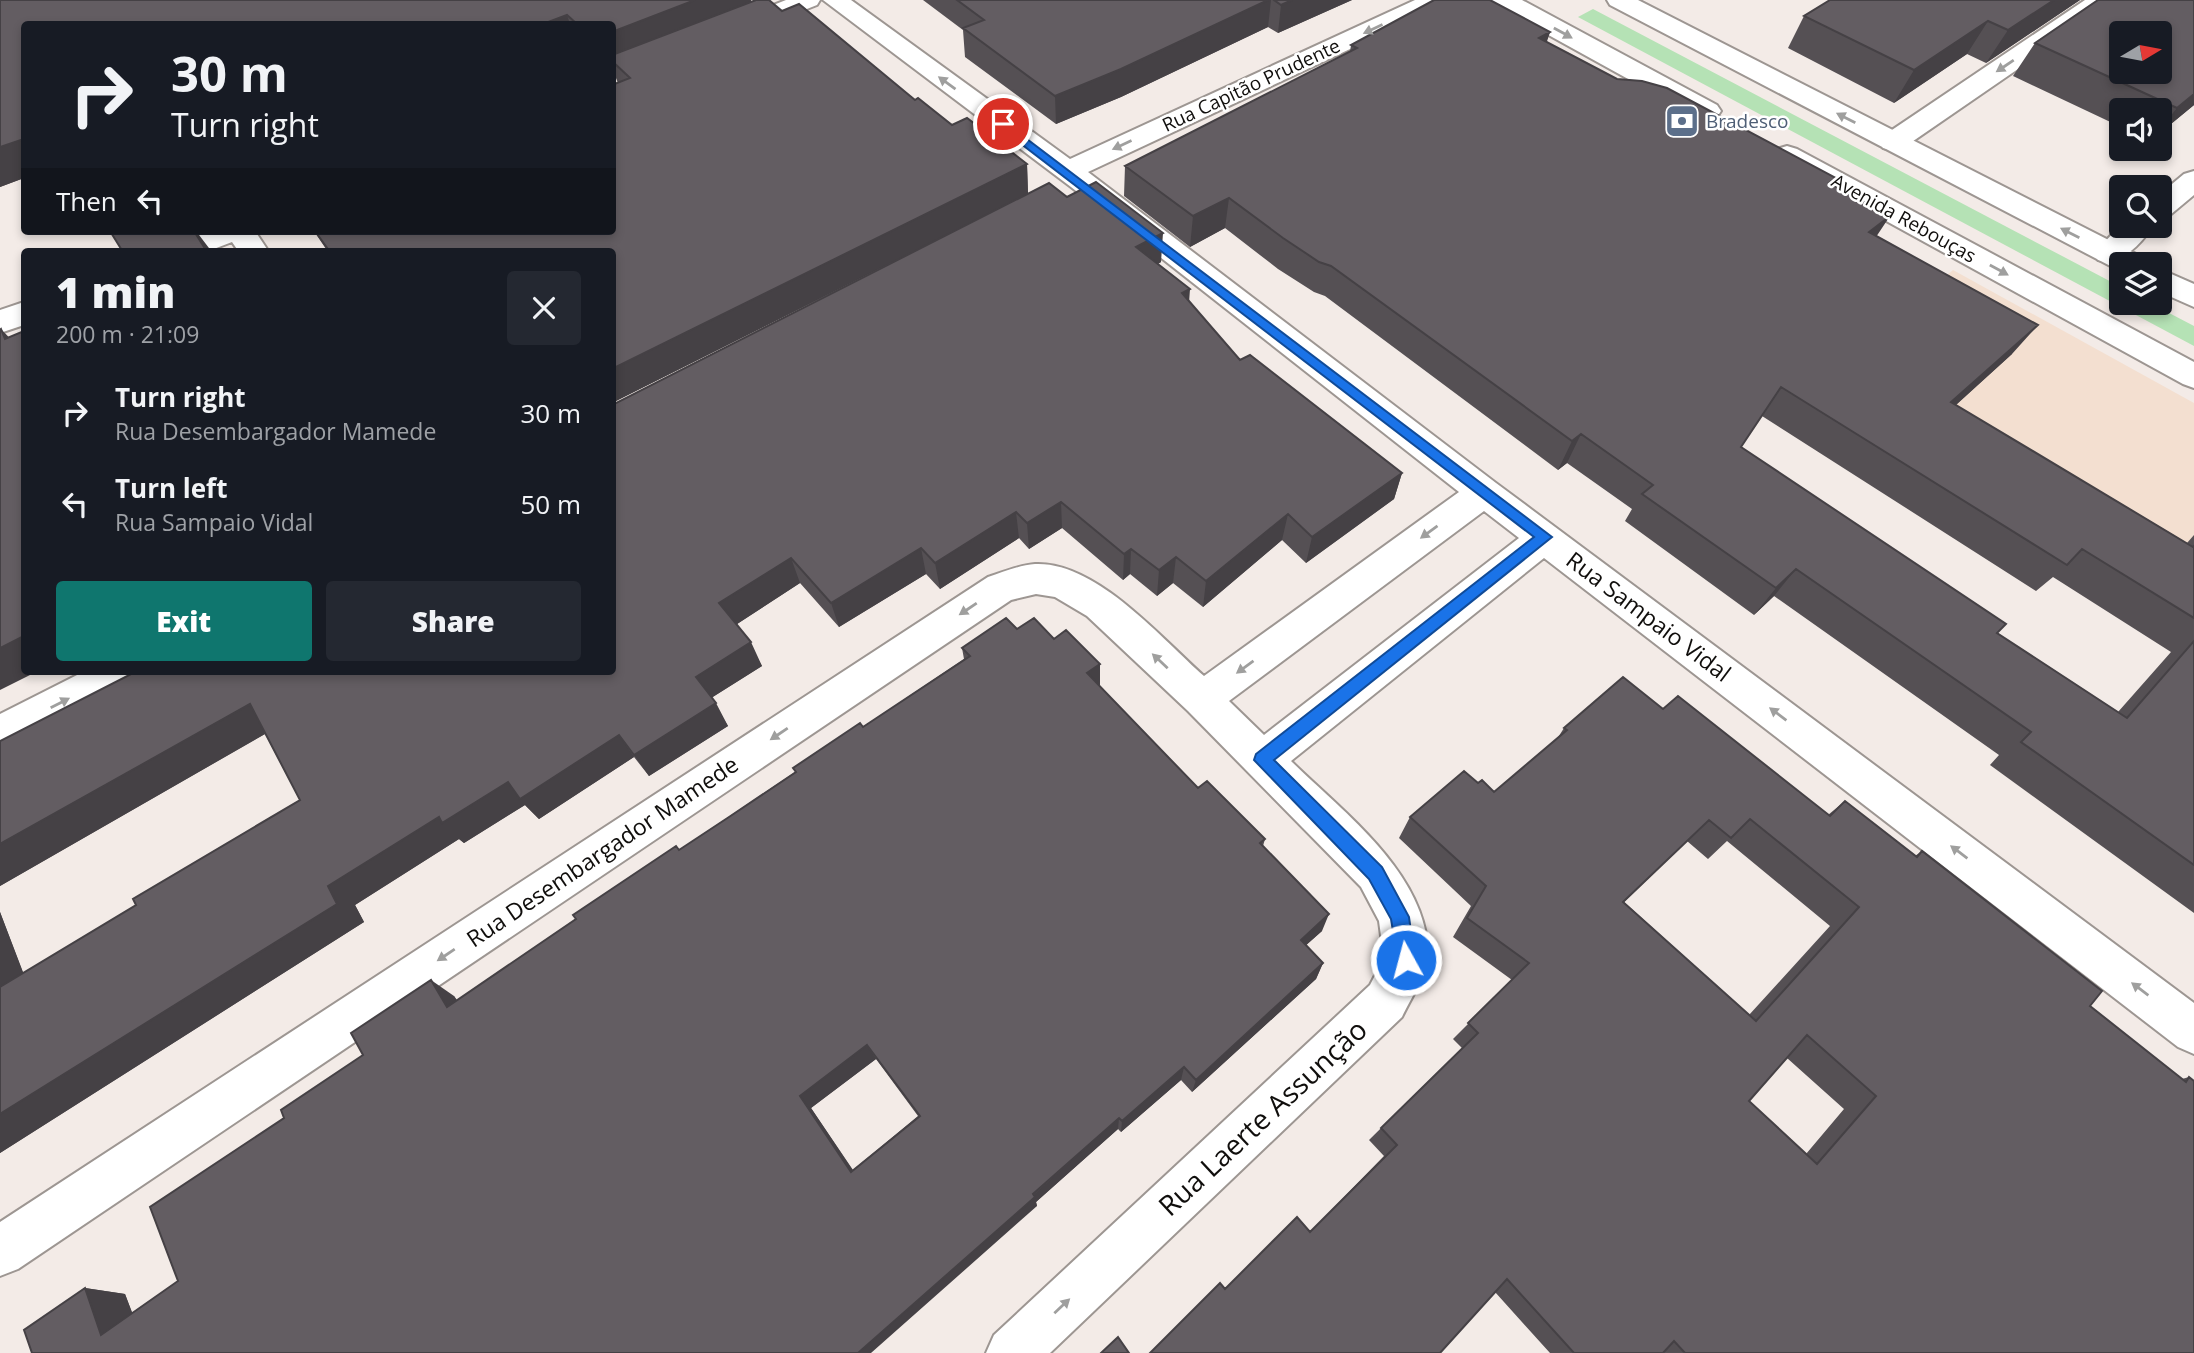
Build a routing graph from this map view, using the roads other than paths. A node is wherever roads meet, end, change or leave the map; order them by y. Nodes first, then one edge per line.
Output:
1 (808, 0) edge
2 (835, 0) edge
3 (1435, 0) edge
4 (1503, 0) edge
5 (1619, 0) edge
6 (2102, 0) edge
7 (710, 39) edge
8 (1728, 123) edge
9 (1764, 142) edge
10 (1893, 142) junction
11 (2194, 180) edge
12 (1068, 182) junction
13 (2172, 198) edge
14 (221, 235) edge
15 (188, 248) edge
16 (2109, 253) edge
17 (2172, 285) edge
18 (2194, 297) edge
19 (21, 314) edge
20 (0, 322) edge
21 (2194, 376) edge
22 (1483, 492) junction
23 (1545, 537) junction
24 (114, 675) edge
25 (1202, 699) junction
26 (0, 733) edge
27 (1262, 760) junction
28 (2194, 1031) edge
29 (0, 1251) edge
30 (1012, 1353) edge

1 - 7 street
12 -> 2 street, Rua Sampaio Vidal
3 -> 12 street, Rua Capitão Prudente
4 -> 8 street
10 -> 5 street
6 -> 10 street
9 -> 21 street, Avenida Rebouças
16 -> 10 street
11 - 13 street
12 - 22 street, Rua Sampaio Vidal
14 - 15 street
17 - 18 street
19 - 20 street
22 - 23 street, Rua Sampaio Vidal
22 -> 25 street
23 - 27 street
28 -> 23 street, Rua Sampaio Vidal
26 -> 24 street
25 - 27 street, Rua Desembargador Mamede
25 -> 29 street, Rua Desembargador Mamede
30 -> 27 street, Rua Laerte Assunção

